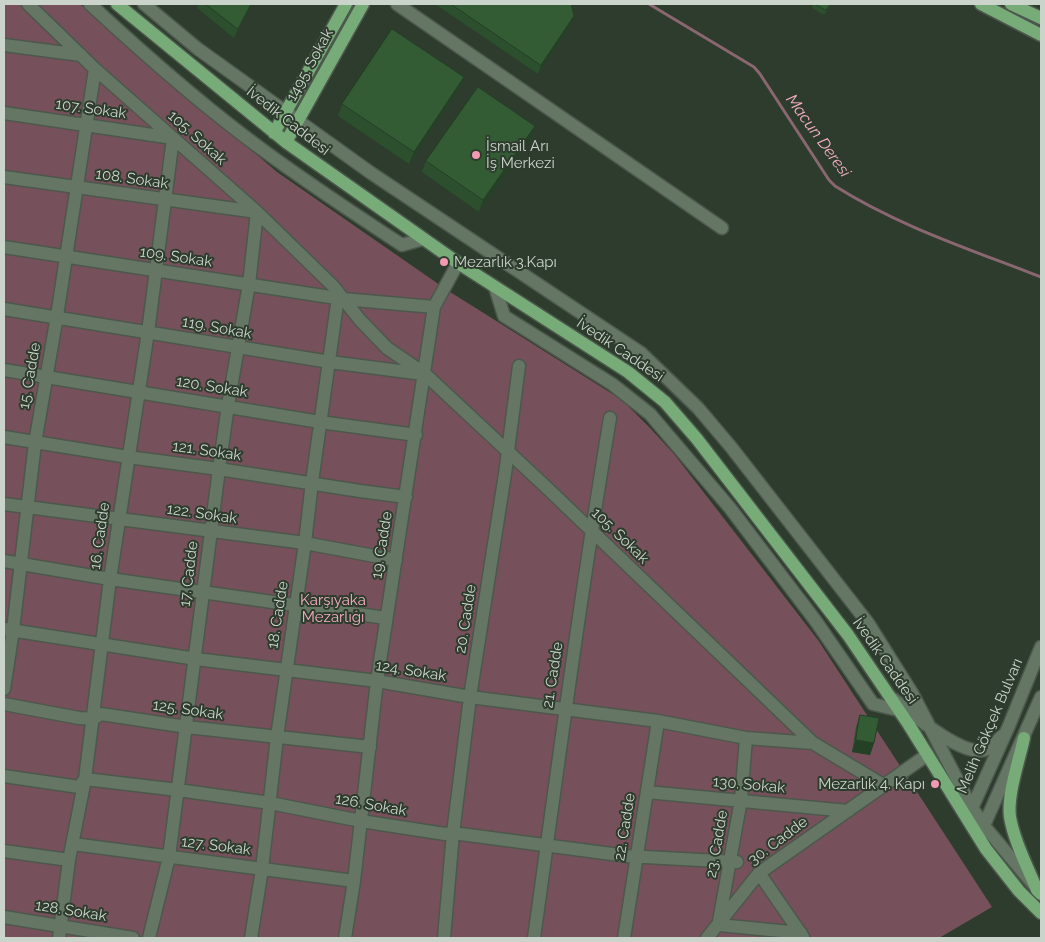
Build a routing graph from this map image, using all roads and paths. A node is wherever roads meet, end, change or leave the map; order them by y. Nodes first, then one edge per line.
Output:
1 (28, 4) edge
2 (90, 4) edge
3 (117, 4) edge
4 (144, 4) edge
5 (346, 4) edge
6 (363, 4) edge
7 (397, 4) edge
8 (981, 4) edge
9 (1011, 4) edge
10 (1041, 18) edge
11 (152, 33) junction
12 (1041, 35) edge
13 (4, 45) edge
14 (139, 48) junction
15 (81, 55) junction
16 (95, 69) junction
17 (4, 113) edge
18 (286, 113) junction
19 (297, 122) junction
20 (85, 124) junction
21 (274, 133) junction
22 (173, 138) junction
23 (286, 142) junction
24 (4, 177) edge
25 (76, 187) junction
26 (165, 200) junction
27 (256, 212) junction
28 (722, 228) dead end
29 (423, 239) junction
30 (4, 247) edge
31 (66, 256) junction
32 (458, 263) junction
33 (155, 271) junction
34 (249, 284) junction
35 (495, 287) junction
36 (341, 298) junction
37 (434, 307) junction
38 (4, 309) edge
39 (57, 316) junction
40 (148, 332) junction
41 (239, 348) junction
42 (330, 362) junction
43 (519, 366) dead end
44 (4, 370) edge
45 (425, 374) junction
46 (47, 376) junction
47 (138, 393) junction
48 (228, 406) junction
49 (610, 418) dead end
50 (320, 422) junction
51 (416, 435) junction
52 (4, 437) edge
53 (35, 443) junction
54 (507, 452) junction
55 (128, 457) junction
56 (219, 469) junction
57 (312, 482) junction
58 (406, 497) junction
59 (4, 504) edge
60 (26, 506) junction
61 (119, 519) junction
62 (591, 530) junction
63 (211, 532) junction
64 (305, 543) junction
65 (396, 560) junction
66 (4, 561) edge
67 (21, 563) junction
68 (110, 579) junction
69 (203, 593) junction
70 (296, 606) junction
71 (386, 618) junction
72 (8, 629) edge
73 (102, 645) junction
74 (1041, 647) edge
75 (196, 659) junction
76 (286, 670) junction
77 (377, 681) junction
78 (4, 689) edge
79 (889, 696) junction
80 (470, 697) junction
81 (1041, 697) edge
82 (4, 704) edge
83 (565, 708) junction
84 (898, 710) junction
85 (93, 719) junction
86 (658, 721) junction
87 (930, 726) junction
88 (187, 727) junction
89 (1008, 728) junction
90 (276, 737) junction
91 (746, 738) junction
92 (1024, 738) junction
93 (813, 743) junction
94 (370, 747) junction
95 (927, 754) junction
96 (4, 776) edge
97 (85, 779) junction
98 (884, 785) junction
99 (178, 790) junction
100 (647, 792) junction
101 (741, 800) junction
102 (270, 803) junction
103 (848, 811) junction
104 (968, 811) junction
105 (362, 821) junction
106 (453, 832) junction
107 (981, 832) junction
108 (73, 844) junction
109 (547, 846) junction
110 (4, 851) edge
111 (637, 855) junction
112 (169, 857) junction
113 (69, 860) junction
114 (734, 861) junction
115 (262, 869) junction
116 (759, 873) junction
117 (354, 881) junction
118 (1039, 892) edge
119 (1041, 913) edge
120 (4, 917) edge
121 (719, 925) junction
122 (60, 932) edge
123 (802, 936) edge
124 (133, 938) edge
125 (149, 938) edge
126 (251, 938) edge
127 (345, 938) edge
128 (444, 938) edge
129 (534, 938) edge
130 (624, 938) edge
131 (707, 938) edge
132 (717, 938) edge

1 - 15 street, 105. Sokak
2 - 14 street
3 - 11 main road, İvedik Caddesi
4 - 18 street
5 - 18 main road, 1495. Sokak
6 - 19 main road, 1495. Sokak
7 - 28 street
8 - 12 main road
9 - 10 main road
11 - 14 street
11 - 21 main road, İvedik Caddesi
13 - 15 street
14 - 29 street
15 - 16 street, 105. Sokak
16 - 20 street, 15. Cadde
16 - 22 street, 105. Sokak
17 - 20 street, 107. Sokak
18 - 19 street
18 - 21 main road, 1495. Sokak
19 - 23 main road, 1495. Sokak
19 - 87 street
20 - 22 street, 107. Sokak
20 - 25 street, 15. Cadde
21 - 23 main road, İvedik Caddesi
22 - 26 street, 16. Cadde
22 - 27 street, 105. Sokak
23 - 29 main road, İvedik Caddesi
24 - 25 street, 108. Sokak
25 - 26 street, 108. Sokak
25 - 31 street, 15. Cadde
26 - 27 street, 108. Sokak
26 - 33 street, 16. Cadde
27 - 34 street, 17. Cadde
27 - 36 street, 105. Sokak
29 - 32 main road, İvedik Caddesi
30 - 31 street, 109. Sokak
31 - 33 street, 109. Sokak
31 - 39 street, 15. Cadde
32 - 35 main road, İvedik Caddesi
32 - 37 street
33 - 34 street, 109. Sokak
33 - 40 street, 16. Cadde
34 - 36 street, 109. Sokak
34 - 41 street, 17. Cadde
35 - 79 main road, İvedik Caddesi
35 - 84 street
36 - 37 street
36 - 42 street, 18. Cadde
36 - 45 street, 105. Sokak
37 - 45 street, 19. Cadde
38 - 39 street, 119. Sokak
39 - 40 street, 119. Sokak
39 - 46 street, 15. Cadde
40 - 41 street, 119. Sokak
40 - 47 street, 16. Cadde
41 - 42 street, 119. Sokak
41 - 48 street, 17. Cadde
42 - 45 street, 119. Sokak
42 - 50 street, 18. Cadde
43 - 54 street, 20. Cadde
44 - 46 street, 120. Sokak
45 - 51 street, 19. Cadde
45 - 54 street, 105. Sokak
46 - 47 street, 120. Sokak
46 - 53 street, 15. Cadde
47 - 48 street, 120. Sokak
47 - 55 street, 16. Cadde
48 - 50 street, 120. Sokak
48 - 56 street, 17. Cadde
49 - 62 street, 21. Cadde
50 - 51 street, 120. Sokak
50 - 57 street, 18. Cadde
51 - 58 street, 19. Cadde
52 - 53 street, 121. Sokak
53 - 55 street, 121. Sokak
53 - 60 street, 15. Cadde
54 - 62 street, 105. Sokak
54 - 80 street, 20. Cadde
55 - 56 street, 121. Sokak
55 - 61 street, 16. Cadde
56 - 57 street, 121. Sokak
56 - 63 street, 17. Cadde
57 - 58 street, 121. Sokak
57 - 64 street, 18. Cadde
58 - 65 street, 19. Cadde
59 - 60 street, 122. Sokak
60 - 61 street, 122. Sokak
60 - 67 street, 15. Cadde
61 - 63 street, 122. Sokak
61 - 68 street, 16. Cadde
62 - 83 street, 21. Cadde
62 - 93 street, 105. Sokak
63 - 64 street, 122. Sokak
63 - 69 street, 17. Cadde
64 - 65 street, 122. Sokak
64 - 70 street, 18. Cadde
65 - 71 street, 19. Cadde
66 - 67 street
67 - 68 street
67 - 72 street, 15. Cadde
68 - 69 street
68 - 73 street, 16. Cadde
69 - 70 street
69 - 75 street, 17. Cadde
70 - 71 street
70 - 76 street, 18. Cadde
71 - 77 street, 19. Cadde
72 - 73 street, 124. Sokak
72 - 78 street, 15. Cadde
73 - 75 street, 124. Sokak
73 - 85 street, 16. Cadde
74 - 89 street, Melih Gökçek Bulvarı
75 - 76 street, 124. Sokak
75 - 88 street, 17. Cadde
76 - 77 street, 124. Sokak
76 - 90 street, 18. Cadde
77 - 80 street, 124. Sokak
77 - 94 street, 19. Cadde
79 - 84 main road, İvedik Caddesi
79 - 87 street
80 - 83 street, 124. Sokak
80 - 106 street, 20. Cadde
81 - 92 street
82 - 85 street, 125. Sokak
83 - 86 street, 124. Sokak
83 - 109 street, 21. Cadde
84 - 95 main road, İvedik Caddesi
85 - 88 street, 125. Sokak
85 - 97 street, 16. Cadde
86 - 91 street, 124. Sokak
86 - 100 street, 22. Cadde
87 - 89 street
87 - 104 street
88 - 90 street, 125. Sokak
88 - 99 street, 17. Cadde
89 - 104 street, Melih Gökçek Bulvarı
90 - 94 street, 125. Sokak
90 - 102 street, 18. Cadde
91 - 93 street, 124. Sokak
91 - 101 street, 23. Cadde
92 - 107 street
92 - 118 main road
93 - 98 street, 105. Sokak
94 - 105 street, 19. Cadde
95 - 98 street, 30. Cadde
95 - 104 main road, İvedik Caddesi
96 - 97 street, 126. Sokak
97 - 99 street, 126. Sokak
97 - 108 street, 16. Cadde
98 - 103 street, 30. Cadde
99 - 102 street, 126. Sokak
99 - 112 street, 17. Cadde
100 - 101 street, 130. Sokak
100 - 111 street, 22. Cadde
101 - 103 street, 130. Sokak
101 - 114 street, 23. Cadde
102 - 105 street, 126. Sokak
102 - 115 street, 18. Cadde
103 - 116 street, 30. Cadde
104 - 107 main road, İvedik Caddesi
105 - 106 street, 126. Sokak
105 - 117 street, 19. Cadde
106 - 109 street, 126. Sokak
106 - 128 street, 20. Cadde
107 - 118 street
107 - 119 main road, İvedik Caddesi
108 - 112 street, 127. Sokak
108 - 113 street, 16. Cadde
109 - 111 street, 126. Sokak
109 - 129 street, 21. Cadde
110 - 113 street
111 - 114 street, 126. Sokak
111 - 130 street, 22. Cadde
112 - 115 street, 127. Sokak
112 - 125 street, 17. Cadde
113 - 122 street, 16. Cadde
114 - 121 street, 23. Cadde
115 - 117 street, 127. Sokak
115 - 126 street, 18. Cadde
116 - 121 street, 30. Cadde
116 - 123 street
117 - 127 street, 19. Cadde
120 - 122 street, 128. Sokak
121 - 123 street
121 - 131 street, 30. Cadde
121 - 132 street, 23. Cadde
122 - 124 street, 128. Sokak

